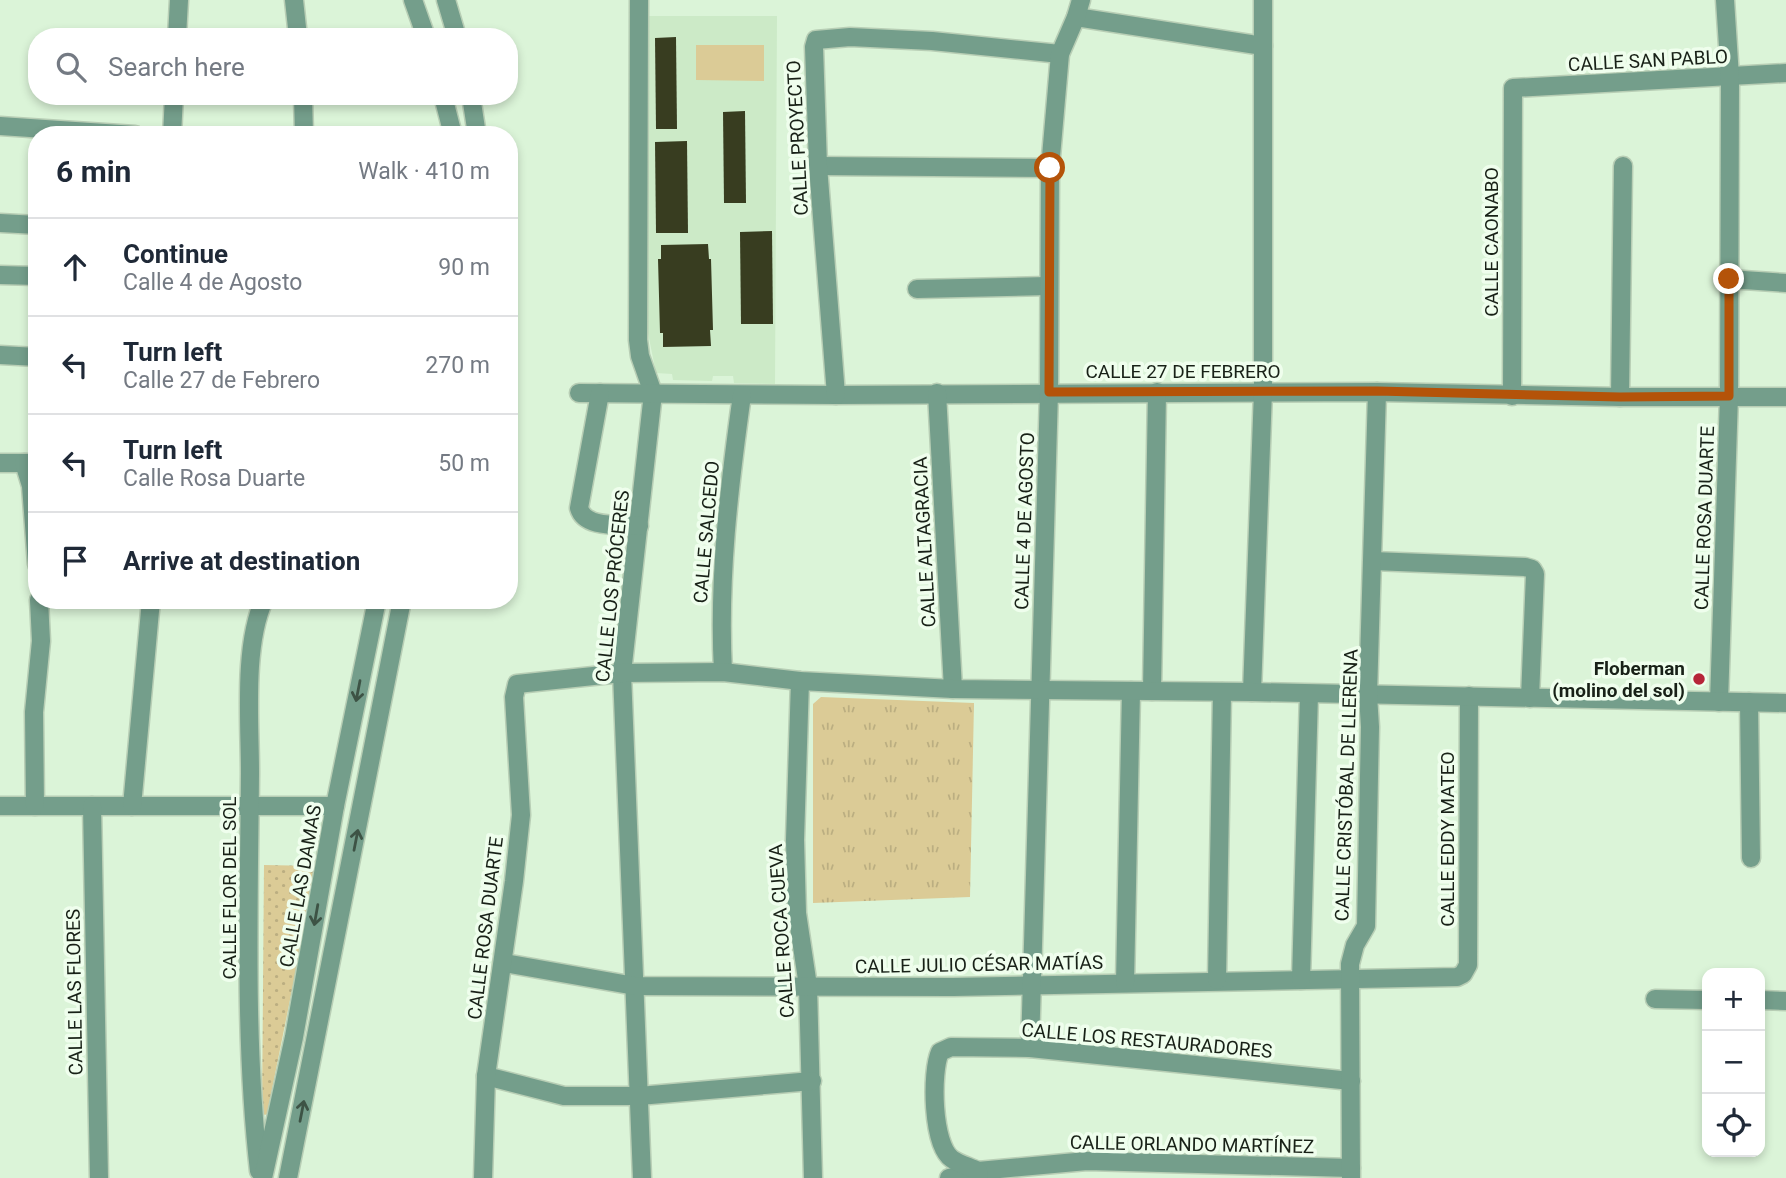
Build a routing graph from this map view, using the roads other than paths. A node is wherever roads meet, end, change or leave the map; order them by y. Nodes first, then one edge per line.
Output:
1 (179, 0) edge
2 (294, 0) edge
3 (413, 0) edge
4 (446, 0) edge
5 (639, 0) edge
6 (1262, 0) edge
7 (1725, 0) edge
8 (1078, 8) edge
9 (177, 28) edge
10 (297, 28) edge
11 (423, 28) edge
12 (454, 28) edge
13 (1263, 46) junction
14 (1060, 54) junction
15 (1786, 73) edge
16 (1730, 77) junction
17 (1513, 88) joint
18 (174, 105) edge
19 (303, 105) edge
20 (445, 105) edge
21 (472, 105) edge
22 (0, 126) edge
23 (172, 126) edge
24 (304, 126) edge
25 (451, 126) edge
26 (476, 126) edge
27 (28, 128) edge
28 (818, 166) junction
29 (1623, 166) dead end
30 (1050, 168) junction
31 (0, 223) edge
32 (28, 225) edge
33 (0, 275) edge
34 (28, 276) edge
35 (1729, 279) junction
36 (1786, 283) edge
37 (1048, 286) junction
38 (917, 289) dead end
39 (0, 355) edge
40 (28, 356) edge
41 (1263, 391) junction
42 (1377, 391) junction
43 (1049, 392) junction
44 (1157, 392) junction
45 (579, 393) dead end
46 (600, 393) junction
47 (653, 393) junction
48 (937, 393) junction
49 (742, 395) junction
50 (836, 395) junction
51 (1512, 396) junction
52 (1729, 396) junction
53 (1620, 397) junction
54 (1786, 397) edge
55 (0, 463) edge
56 (28, 463) edge
57 (639, 526) junction
58 (1373, 561) junction
59 (39, 609) edge
60 (149, 609) edge
61 (260, 609) edge
62 (375, 609) edge
63 (400, 609) edge
64 (366, 654) junction
65 (389, 659) junction
66 (622, 673) junction
67 (723, 673) junction
68 (800, 681) junction
69 (953, 689) junction
70 (1040, 690) junction
71 (1132, 691) junction
72 (1152, 691) junction
73 (1223, 692) junction
74 (1252, 692) junction
75 (1309, 694) junction
76 (1368, 695) junction
77 (1469, 696) junction
78 (1530, 698) junction
79 (1719, 702) junction
80 (1749, 702) junction
81 (1786, 703) edge
82 (0, 806) edge
83 (35, 806) junction
84 (92, 806) junction
85 (132, 806) junction
86 (250, 806) junction
87 (335, 806) junction
88 (1751, 858) dead end
89 (503, 963) junction
90 (1457, 977) joint
91 (1217, 980) junction
92 (1301, 980) junction
93 (1351, 980) junction
94 (1125, 982) junction
95 (1031, 985) junction
96 (635, 986) junction
97 (808, 986) junction
98 (1655, 999) dead end
99 (1702, 1000) edge
100 (1765, 1000) edge
101 (1786, 1001) edge
102 (1030, 1048) junction
103 (486, 1076) junction
104 (812, 1081) junction
105 (1351, 1081) junction
106 (639, 1096) junction
107 (1351, 1173) edge
108 (979, 1174) edge
109 (99, 1178) edge
110 (261, 1178) edge
111 (288, 1178) edge
112 (483, 1178) edge
113 (642, 1178) edge
114 (813, 1178) edge
115 (949, 1178) edge

1 - 9 street
2 - 10 street
3 - 11 street
4 - 12 street
5 - 47 street, CALLE LOS PRÓCERES
6 - 13 street
7 - 16 street, CALLE ROSA DUARTE
8 - 13 street
8 - 14 street, CALLE 4 DE AGOSTO
13 - 41 street
14 - 28 street, CALLE PROYECTO
14 - 30 street, CALLE 4 DE AGOSTO
15 - 16 street, CALLE SAN PABLO
16 - 17 street, CALLE SAN PABLO
16 - 35 street, CALLE ROSA DUARTE
17 - 51 street, CALLE CAONABO
18 - 23 street
19 - 24 street
20 - 25 street
21 - 26 street
22 - 27 street
28 - 30 street
28 - 50 street, CALLE PROYECTO
29 - 53 street
30 - 37 street, CALLE 4 DE AGOSTO
31 - 32 street
33 - 34 street
35 - 36 street
35 - 52 street, CALLE ROSA DUARTE
37 - 38 street
37 - 43 street, CALLE 4 DE AGOSTO
39 - 40 street
41 - 42 street, CALLE 27 DE FEBRERO
41 - 44 street, CALLE 27 DE FEBRERO
41 - 74 street
42 - 51 street, CALLE 27 DE FEBRERO
42 - 58 street, CALLE CRISTÓBAL DE LLERENA
43 - 44 street, CALLE 27 DE FEBRERO
43 - 48 street, CALLE 27 DE FEBRERO
43 - 70 street, CALLE 4 DE AGOSTO
44 - 72 street
45 - 46 street, CALLE 27 DE FEBRERO
46 - 47 street, CALLE 27 DE FEBRERO
46 - 57 street
47 - 49 street, CALLE 27 DE FEBRERO
47 - 57 street, CALLE LOS PRÓCERES
48 - 50 street, CALLE 27 DE FEBRERO
48 - 69 street, CALLE ALTAGRACIA
49 - 50 street, CALLE 27 DE FEBRERO
49 - 67 street, CALLE SALCEDO
51 - 53 street, CALLE 27 DE FEBRERO
52 - 53 street, CALLE 27 DE FEBRERO
52 - 54 street, CALLE 27 DE FEBRERO
52 - 79 street, CALLE ROSA DUARTE
55 - 56 street
57 - 66 street, CALLE LOS PRÓCERES
58 - 76 street, CALLE CRISTÓBAL DE LLERENA
58 - 78 street
59 - 83 street
60 - 85 street
61 - 86 street, CALLE FLOR DEL SOL
62 - 64 street, CALLE LAS DAMAS
63 - 65 street
64 - 65 street
64 -> 87 street, CALLE LAS DAMAS
111 -> 65 street
66 - 67 street
66 - 89 street, CALLE ROSA DUARTE
66 - 96 street, CALLE LOS PRÓCERES
67 - 68 street
68 - 69 street
68 - 97 street, CALLE ROCA CUEVA
69 - 70 street
70 - 71 street
70 - 95 street, CALLE 4 DE AGOSTO
71 - 72 street
71 - 94 street
72 - 73 street
73 - 74 street
73 - 91 street
74 - 75 street
75 - 76 street
75 - 92 street
76 - 77 street
76 - 93 street, CALLE CRISTÓBAL DE LLERENA
77 - 78 street
77 - 90 street, CALLE EDDY MATEO
78 - 79 street
79 - 80 street
80 - 81 street
80 - 88 street
82 - 83 street
83 - 84 street
84 - 85 street
84 - 109 street, CALLE LAS FLORES
85 - 86 street
86 - 87 street
86 - 110 street, CALLE FLOR DEL SOL
87 -> 110 street, CALLE LAS DAMAS
89 - 96 street, CALLE JULIO CÉSAR MATÍAS
89 - 103 street, CALLE ROSA DUARTE
90 - 93 street, CALLE JULIO CÉSAR MATÍAS
91 - 92 street, CALLE JULIO CÉSAR MATÍAS
91 - 94 street, CALLE JULIO CÉSAR MATÍAS
92 - 93 street, CALLE JULIO CÉSAR MATÍAS
93 - 105 street, CALLE CRISTÓBAL DE LLERENA
94 - 95 street, CALLE JULIO CÉSAR MATÍAS
95 - 97 street, CALLE JULIO CÉSAR MATÍAS
95 - 102 street, CALLE 4 DE AGOSTO
96 - 97 street, CALLE JULIO CÉSAR MATÍAS
96 - 106 street, CALLE LOS PRÓCERES
97 - 104 street, CALLE ROCA CUEVA
98 - 99 street
100 - 101 street
102 - 105 street, CALLE LOS RESTAURADORES
102 - 108 street, CALLE LOS RESTAURADORES
103 - 106 street
103 - 112 street, CALLE ROSA DUARTE
104 - 106 street
104 - 114 street, CALLE ROCA CUEVA
105 - 107 street, CALLE CRISTÓBAL DE LLERENA
106 - 113 street, CALLE LOS PRÓCERES
107 - 108 street, CALLE ORLANDO MARTÍNEZ
108 - 115 street, CALLE ORLANDO MARTÍNEZ

